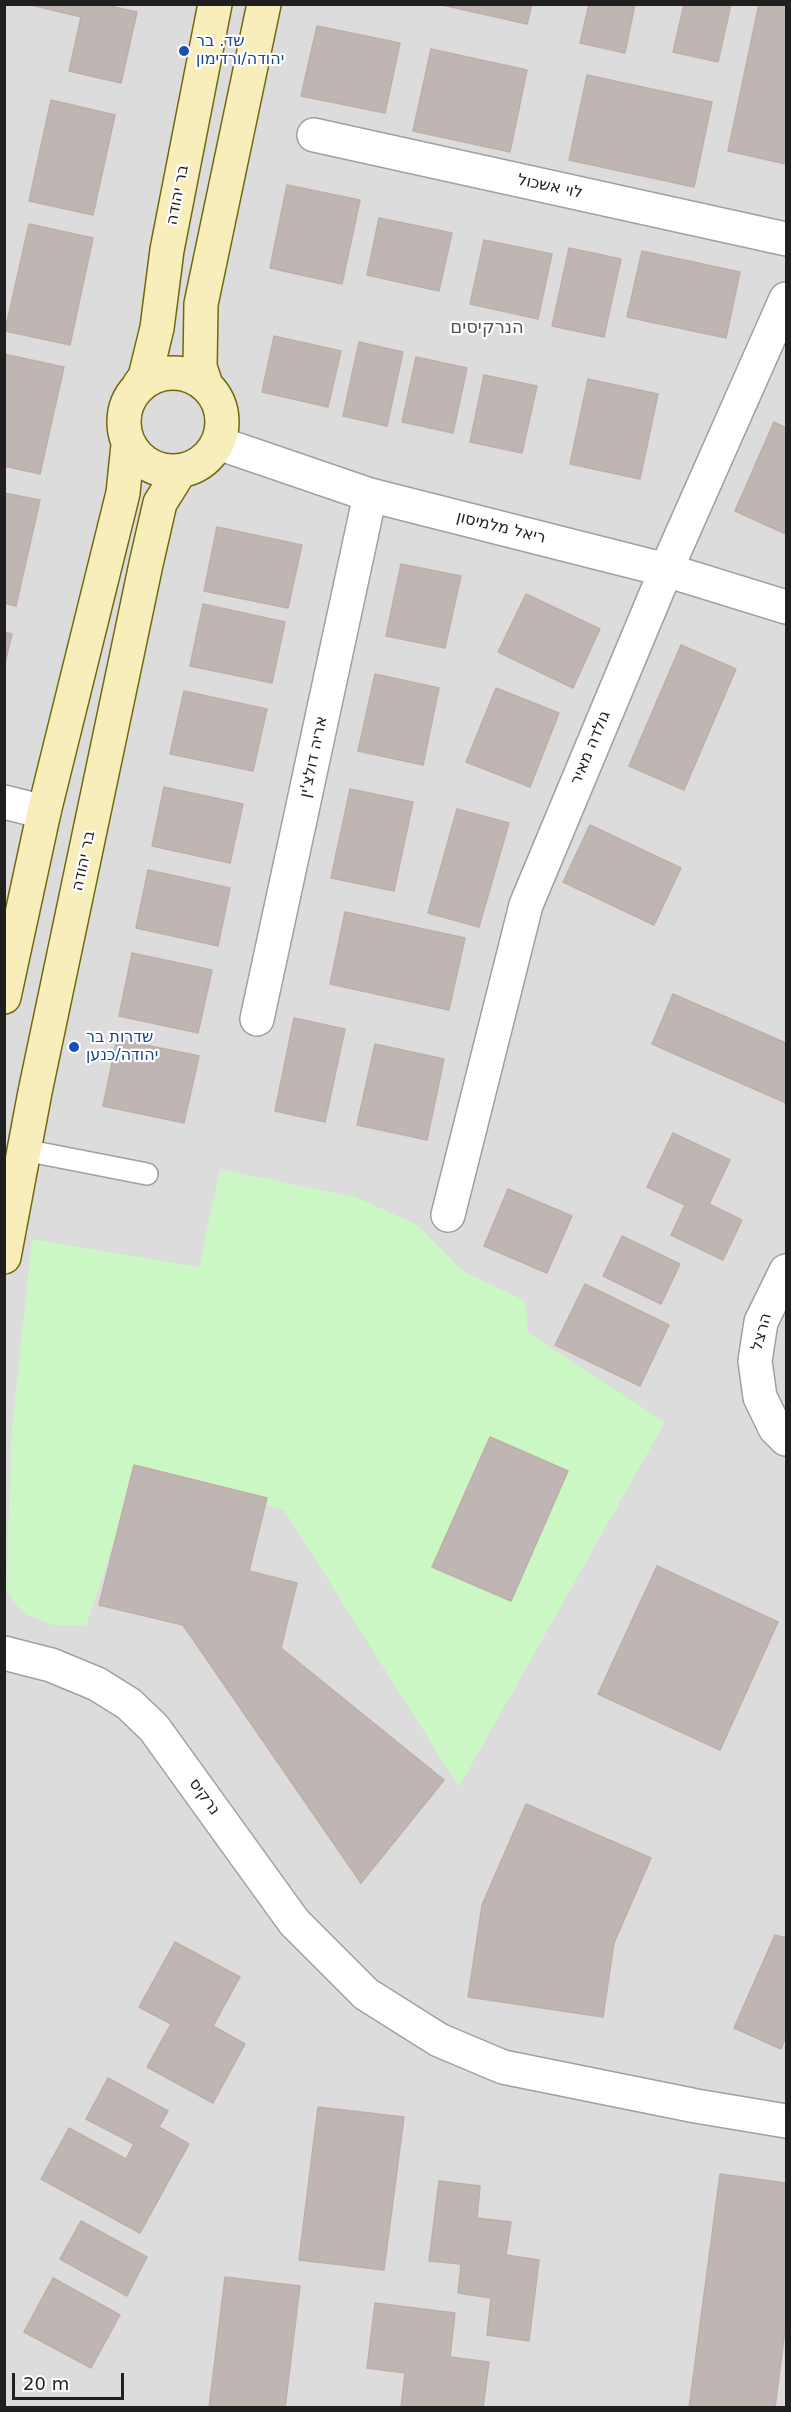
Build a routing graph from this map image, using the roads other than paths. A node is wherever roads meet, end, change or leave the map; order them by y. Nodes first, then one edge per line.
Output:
1 (215, 4) edge
2 (264, 4) edge
3 (314, 135) dead end
4 (786, 239) edge
5 (786, 299) edge
6 (139, 385) junction
7 (206, 385) junction
8 (218, 443) junction
9 (128, 445) junction
10 (180, 471) junction
11 (370, 495) junction
12 (666, 570) junction
13 (786, 607) edge
14 (4, 802) edge
15 (44, 813) junction
16 (4, 997) edge
17 (257, 1019) dead end
18 (24, 1150) junction
19 (147, 1174) dead end
20 (448, 1215) dead end
21 (4, 1257) edge
22 (786, 1271) edge
23 (786, 1439) edge
24 (4, 1653) edge
25 (786, 2121) edge

1 - 6 street, בר יהודה
2 - 7 street
3 - 4 street, לוי אשכול
5 - 12 street, גולדה מאיר
6 - 7 street
6 - 9 street
7 - 8 street
8 - 10 street
8 - 11 street, ריאל מלמיסון
9 - 10 street
9 - 15 street
10 - 18 street, בר יהודה
11 - 12 street, ריאל מלמיסון
11 - 17 street, אריה דולצ'ין
12 - 13 street, ריאל מלמיסון
12 - 20 street, גולדה מאיר
14 - 15 street
15 - 16 street
18 - 19 lane
18 - 21 street, בר יהודה
22 - 23 street, הרצל
24 - 25 street, נרקיס

